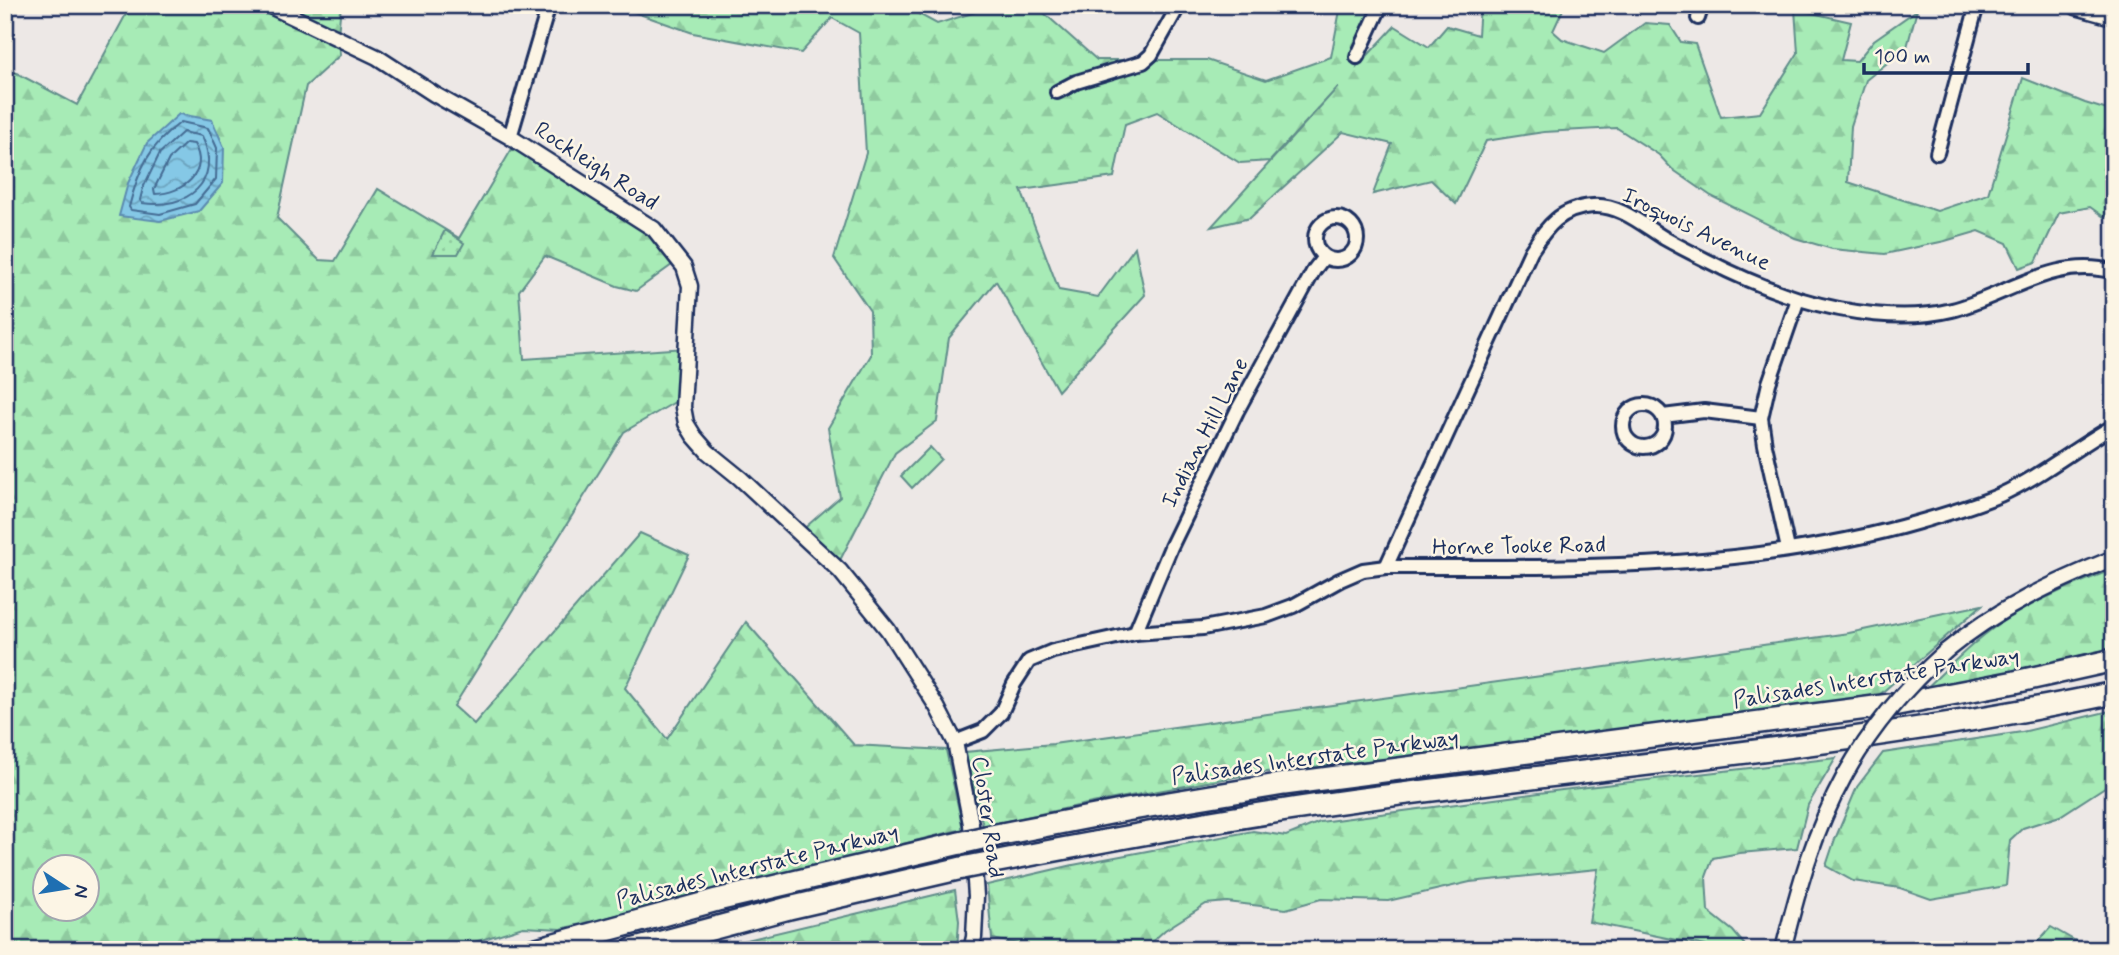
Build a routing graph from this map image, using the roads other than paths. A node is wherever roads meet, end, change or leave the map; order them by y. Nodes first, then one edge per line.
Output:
1 (268, 5) edge
2 (549, 5) edge
3 (1179, 5) edge
4 (1381, 5) edge
5 (1977, 5) edge
6 (2078, 5) edge
7 (2114, 15) edge
8 (1357, 57) dead end
9 (1057, 92) dead end
10 (510, 137) junction
11 (1937, 153) dead end
12 (1324, 257) dead end
13 (2114, 272) edge
14 (1798, 299) junction
15 (1663, 416) dead end
16 (1761, 418) junction
17 (2114, 426) edge
18 (1788, 550) junction
19 (2114, 558) edge
20 (1386, 567) junction
21 (860, 593) joint
22 (1135, 633) junction
23 (2114, 660) edge
24 (2114, 693) edge
25 (955, 742) junction
26 (533, 950) edge
27 (632, 950) edge
28 (971, 950) edge
29 (1783, 950) edge

1 - 10 street, Rockleigh Road
2 - 10 street
3 - 9 street
4 - 8 street
5 - 11 street
6 - 7 main road
10 - 21 street, Rockleigh Road
12 - 22 street, Indian Hill Lane
13 - 14 street, Iroquois Avenue
14 - 16 street
14 - 20 street, Iroquois Avenue
15 - 16 street
16 - 18 street
17 - 18 street, Horne Tooke Road
18 - 20 street, Horne Tooke Road
19 - 29 street, bridge
20 - 22 street, Horne Tooke Road
21 - 25 street, Closter Road
22 - 25 street, Horne Tooke Road
23 - 26 highway, Palisades Interstate Parkway, bridge
24 - 27 highway, bridge
25 - 28 street, Closter Road

